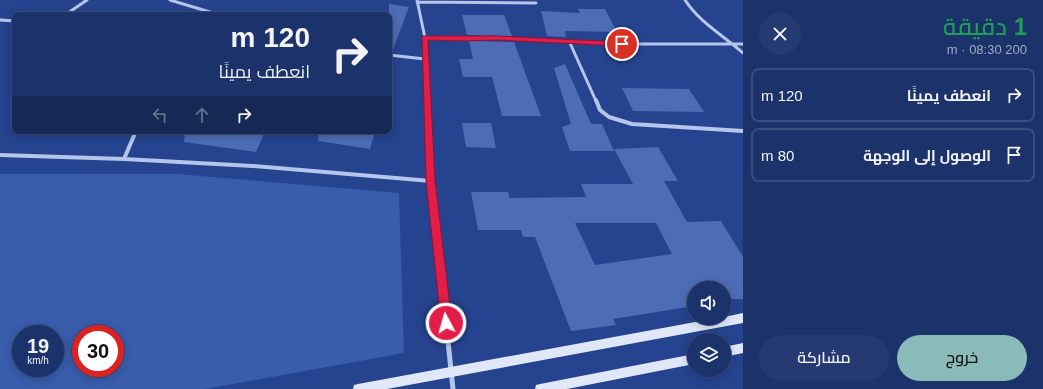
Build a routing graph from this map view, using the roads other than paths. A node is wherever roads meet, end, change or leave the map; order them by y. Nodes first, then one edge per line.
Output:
1 (87, 0) edge
2 (170, 0) edge
3 (685, 0) edge
4 (417, 1) edge
5 (536, 3) dead end
6 (69, 12) edge
7 (208, 12) edge
8 (0, 20) edge
9 (12, 21) edge
10 (424, 38) junction
11 (570, 43) junction
12 (734, 44) junction
13 (743, 44) edge
14 (743, 53) edge
15 (392, 55) edge
16 (425, 59) junction
17 (743, 131) edge
18 (135, 134) edge
19 (0, 155) edge
20 (124, 159) junction
21 (431, 180) junction
22 (743, 318) edge
23 (743, 348) edge
24 (731, 351) edge
25 (687, 360) edge
26 (451, 371) junction
27 (358, 389) edge
28 (453, 389) edge
29 (540, 389) edge

1 - 6 street
2 - 7 street
3 - 12 street
4 - 5 street
4 - 10 street
8 - 9 street
10 - 11 street
10 - 16 street
11 - 12 street
11 - 17 street
12 - 13 street
12 - 14 street
15 - 16 street
16 - 21 street
18 - 20 street
19 - 20 street
20 - 21 street
21 - 26 street
22 - 26 main road
23 - 24 main road
25 - 29 main road
26 - 27 main road
26 - 28 street

